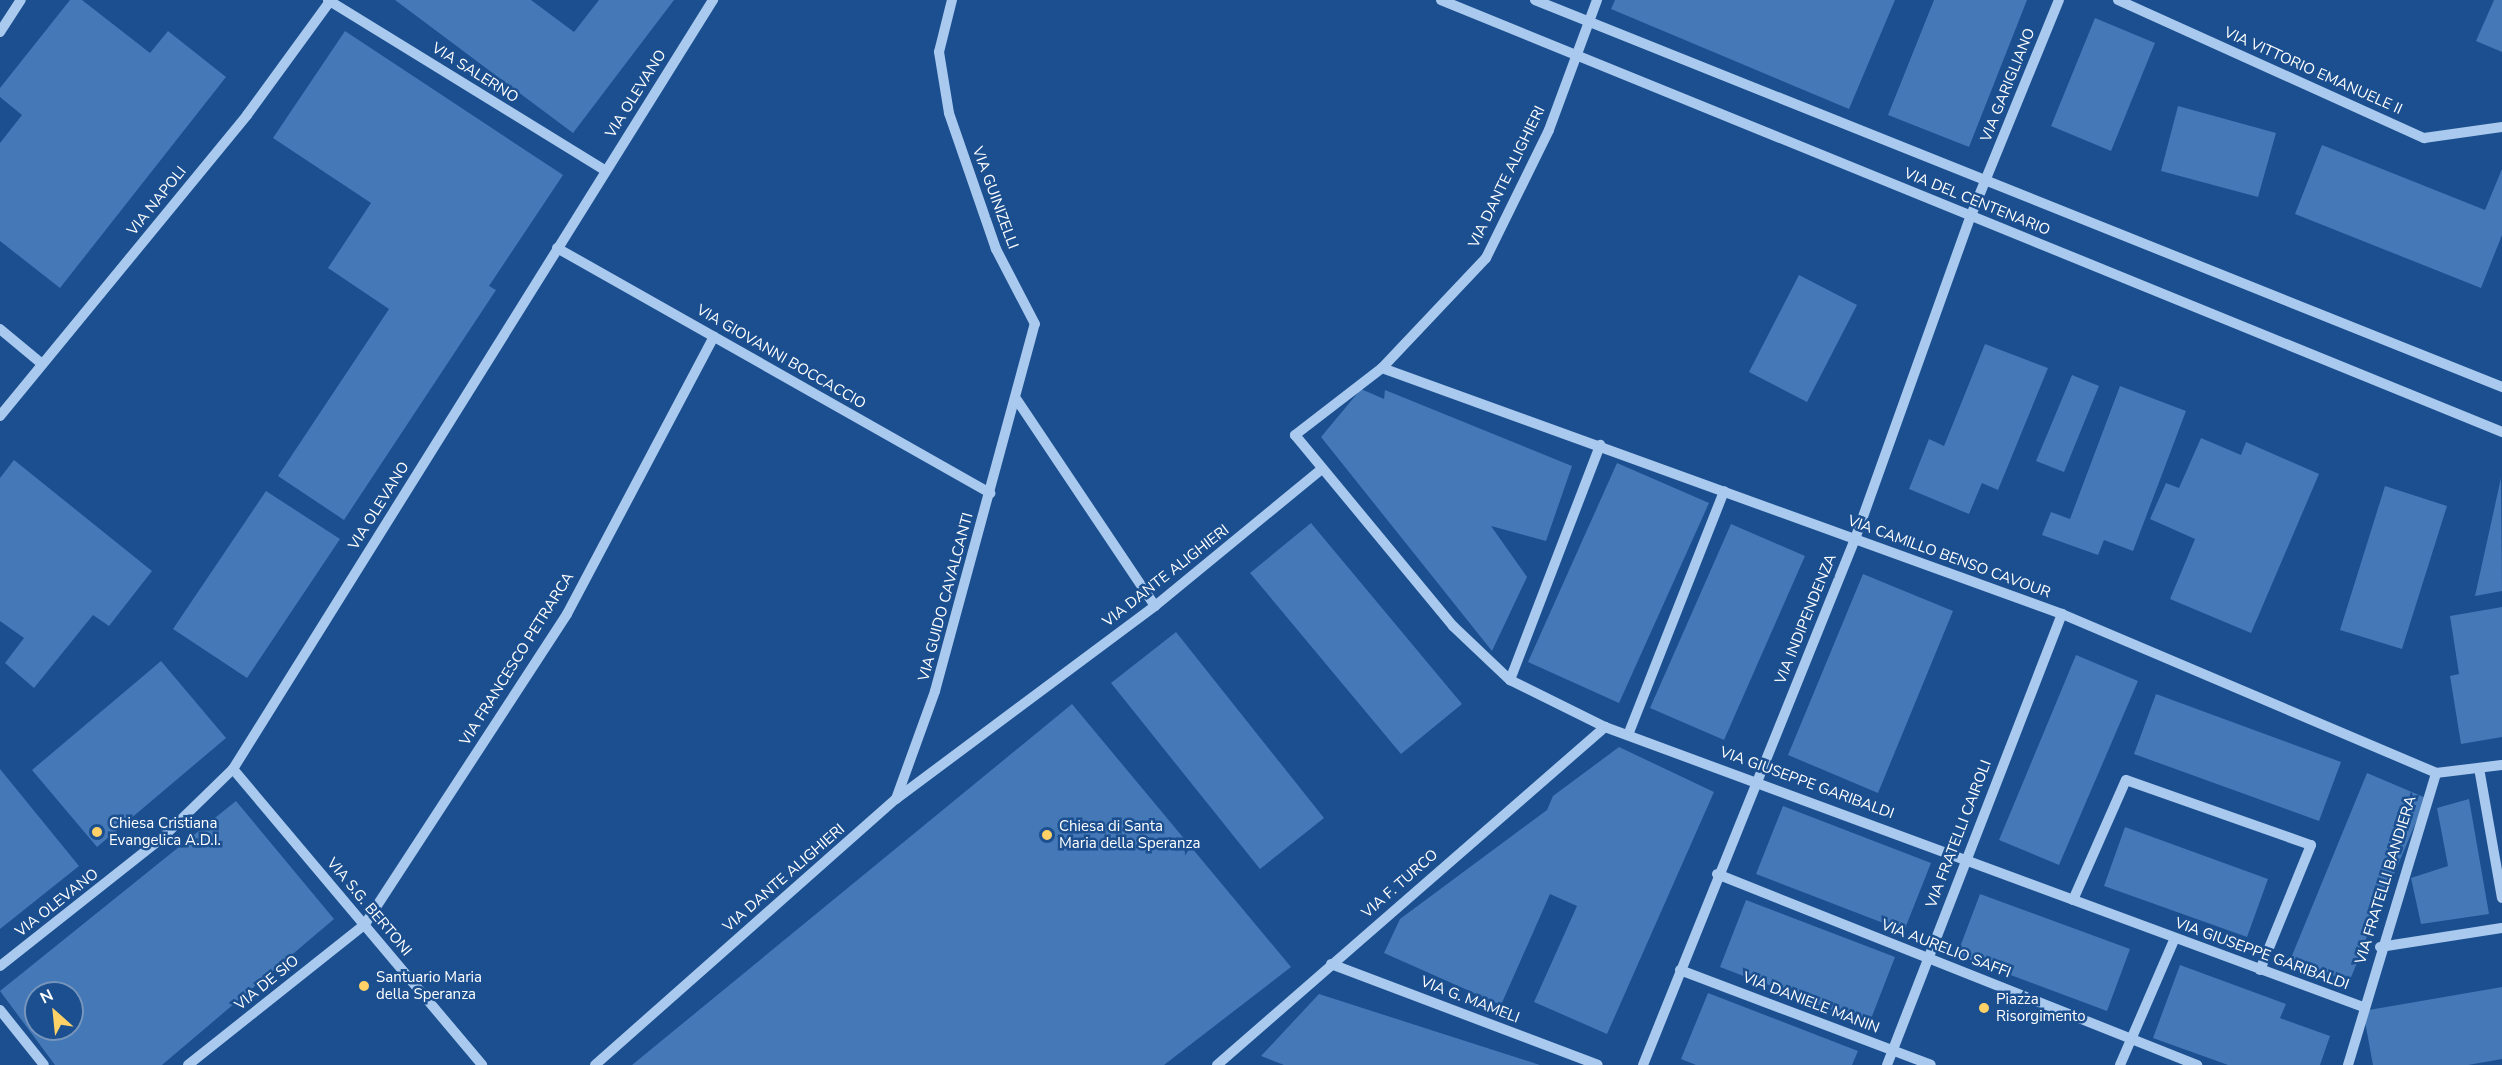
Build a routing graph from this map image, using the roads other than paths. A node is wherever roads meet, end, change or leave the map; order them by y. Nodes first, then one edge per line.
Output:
1 (21, 0) edge
2 (330, 0) edge
3 (713, 0) edge
4 (952, 0) edge
5 (1441, 0) edge
6 (1535, 0) edge
7 (1597, 0) edge
8 (2059, 0) edge
9 (2118, 0) edge
10 (1588, 21) junction
11 (0, 32) edge
12 (1574, 59) junction
13 (2502, 127) edge
14 (606, 171) junction
15 (1985, 180) junction
16 (1972, 213) junction
17 (557, 248) junction
18 (0, 329) edge
19 (714, 336) junction
20 (42, 364) junction
21 (1382, 368) junction
22 (2502, 387) edge
23 (1017, 400) junction
24 (0, 416) edge
25 (2502, 432) edge
26 (1600, 445) junction
27 (1322, 469) junction
28 (1724, 491) junction
29 (990, 493) junction
30 (1855, 539) junction
31 (1155, 606) junction
32 (2062, 614) junction
33 (1510, 680) junction
34 (1605, 727) junction
35 (1628, 735) junction
36 (2502, 765) edge
37 (2479, 768) junction
38 (233, 769) junction
39 (2436, 773) junction
40 (1756, 779) junction
41 (896, 799) junction
42 (1965, 858) junction
43 (1717, 874) junction
44 (2502, 898) edge
45 (2073, 900) junction
46 (365, 924) junction
47 (2502, 928) edge
48 (2175, 938) junction
49 (2380, 947) junction
50 (1928, 958) junction
51 (1331, 964) junction
52 (0, 966) edge
53 (1680, 970) junction
54 (2260, 970) junction
55 (2362, 1007) junction
56 (0, 1010) edge
57 (2132, 1038) junction
58 (1893, 1050) junction
59 (39, 1063) edge
60 (188, 1065) edge
61 (482, 1065) edge
62 (595, 1065) edge
63 (1217, 1065) edge
64 (1598, 1065) edge
65 (1643, 1065) edge
66 (1887, 1065) edge
67 (1931, 1065) edge
68 (2120, 1065) edge
69 (2197, 1065) edge
70 (2348, 1065) edge

1 - 11 street
2 - 14 street, VIA SALERNO
2 - 20 street, VIA NAPOLI
3 - 14 street, VIA OLEVANO
4 - 23 street, VIA GUINIZELLI
5 - 12 street, VIA DEL CENTENARIO
6 - 10 street, VIA DEL CENTENARIO
7 - 10 street, VIA DANTE ALIGHIERI
8 - 15 street, VIA GARIGLIANO
9 - 13 street, VIA VITTORIO EMANUELE II
10 - 12 street, VIA DANTE ALIGHIERI
10 - 15 street, VIA DEL CENTENARIO
12 - 16 street, VIA DEL CENTENARIO
12 - 21 street, VIA DANTE ALIGHIERI
14 - 17 street, VIA OLEVANO
15 - 16 street, VIA INDIPENDENZA
15 - 22 street, VIA DEL CENTENARIO
16 - 25 street, VIA DEL CENTENARIO
16 - 30 street, VIA INDIPENDENZA
17 - 19 street, VIA GIOVANNI BOCCACCIO
17 - 38 street, VIA OLEVANO
18 - 20 street
19 - 29 street, VIA GIOVANNI BOCCACCIO
19 - 46 street, VIA FRANCESCO PETRARCA
20 - 24 street, VIA NAPOLI
21 - 26 street, VIA CAMILLO BENSO CAVOUR
21 - 27 street, VIA DANTE ALIGHIERI
23 - 29 street, VIA GUIDO CAVALCANTI
23 - 31 street
26 - 28 street, VIA CAMILLO BENSO CAVOUR
26 - 33 street
27 - 31 street, VIA DANTE ALIGHIERI
27 - 33 street, VIA GIUSEPPE GARIBALDI
28 - 30 street, VIA CAMILLO BENSO CAVOUR
28 - 35 street
29 - 41 street, VIA GUIDO CAVALCANTI
30 - 32 street, VIA CAMILLO BENSO CAVOUR
30 - 40 street, VIA INDIPENDENZA
31 - 41 street, VIA DANTE ALIGHIERI
32 - 39 street, VIA CAMILLO BENSO CAVOUR
32 - 42 street, VIA FRATELLI CAIROLI
33 - 34 street, VIA GIUSEPPE GARIBALDI
34 - 35 street, VIA GIUSEPPE GARIBALDI
34 - 51 street, VIA F. TURCO
35 - 40 street, VIA GIUSEPPE GARIBALDI
36 - 37 street, VIA CAMILLO BENSO CAVOUR
37 - 39 street, VIA CAMILLO BENSO CAVOUR
37 - 44 street
38 - 46 street, VIA S.G. BERTONI
38 - 52 street, VIA OLEVANO
39 - 49 street, VIA FRATELLI BANDIERA
40 - 42 street, VIA GIUSEPPE GARIBALDI
40 - 43 street, VIA INDIPENDENZA
41 - 62 street, VIA DANTE ALIGHIERI
42 - 45 street, VIA GIUSEPPE GARIBALDI
42 - 50 street, VIA FRATELLI CAIROLI
43 - 50 street, VIA AURELIO SAFFI
43 - 53 street, VIA INDIPENDENZA
45 - 48 street, VIA GIUSEPPE GARIBALDI
45 - 54 street
46 - 60 street, VIA DE SIO
46 - 61 street, VIA S.G. BERTONI
47 - 49 street
48 - 54 street, VIA GIUSEPPE GARIBALDI
48 - 57 street
49 - 55 street, VIA FRATELLI BANDIERA
50 - 57 street, VIA AURELIO SAFFI
50 - 58 street, VIA FRATELLI CAIROLI
51 - 63 street, VIA F. TURCO
51 - 64 street, VIA G. MAMELI
53 - 58 street, VIA DANIELE MANIN
53 - 65 street, VIA INDIPENDENZA
54 - 55 street, VIA GIUSEPPE GARIBALDI
55 - 70 street, VIA FRATELLI BANDIERA
56 - 59 street
57 - 68 street
57 - 69 street, VIA AURELIO SAFFI
58 - 66 street, VIA FRATELLI CAIROLI
58 - 67 street, VIA DANIELE MANIN

